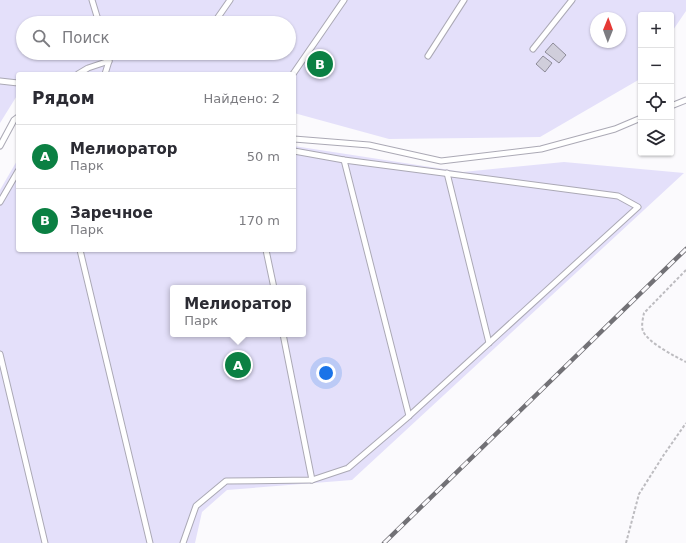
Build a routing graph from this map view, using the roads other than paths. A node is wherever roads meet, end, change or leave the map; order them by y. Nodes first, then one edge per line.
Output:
1 (92, 0) edge
2 (230, 0) edge
3 (344, 0) edge
4 (464, 0) edge
5 (572, 0) edge
6 (96, 16) edge
7 (219, 16) edge
8 (533, 49) dead end
9 (428, 56) dead end
10 (109, 62) joint
11 (81, 72) edge
12 (106, 72) edge
13 (294, 72) edge
14 (0, 81) edge
15 (16, 83) edge
16 (686, 100) edge
17 (674, 105) edge
18 (16, 118) edge
19 (638, 119) edge
20 (296, 139) edge
21 (0, 146) edge
22 (296, 152) edge
23 (344, 160) junction
24 (447, 173) junction
25 (16, 174) edge
26 (0, 202) edge
27 (80, 252) edge
28 (266, 252) edge
29 (273, 285) edge
30 (284, 337) edge
31 (489, 344) junction
32 (0, 354) edge
33 (409, 416) junction
34 (312, 480) junction
35 (45, 543) edge
36 (150, 543) edge
37 (184, 543) edge

1 - 6 lane
2 - 7 lane
3 - 13 lane
4 - 9 lane
5 - 8 lane
10 - 11 lane
10 - 12 lane
14 - 15 lane
16 - 17 lane
18 - 21 lane
19 - 20 lane
22 - 23 lane
23 - 24 lane
23 - 33 lane
24 - 31 lane
24 - 31 lane
25 - 26 lane
27 - 36 lane
28 - 29 lane
30 - 34 lane
31 - 33 lane
32 - 35 lane
33 - 34 lane
34 - 37 lane

